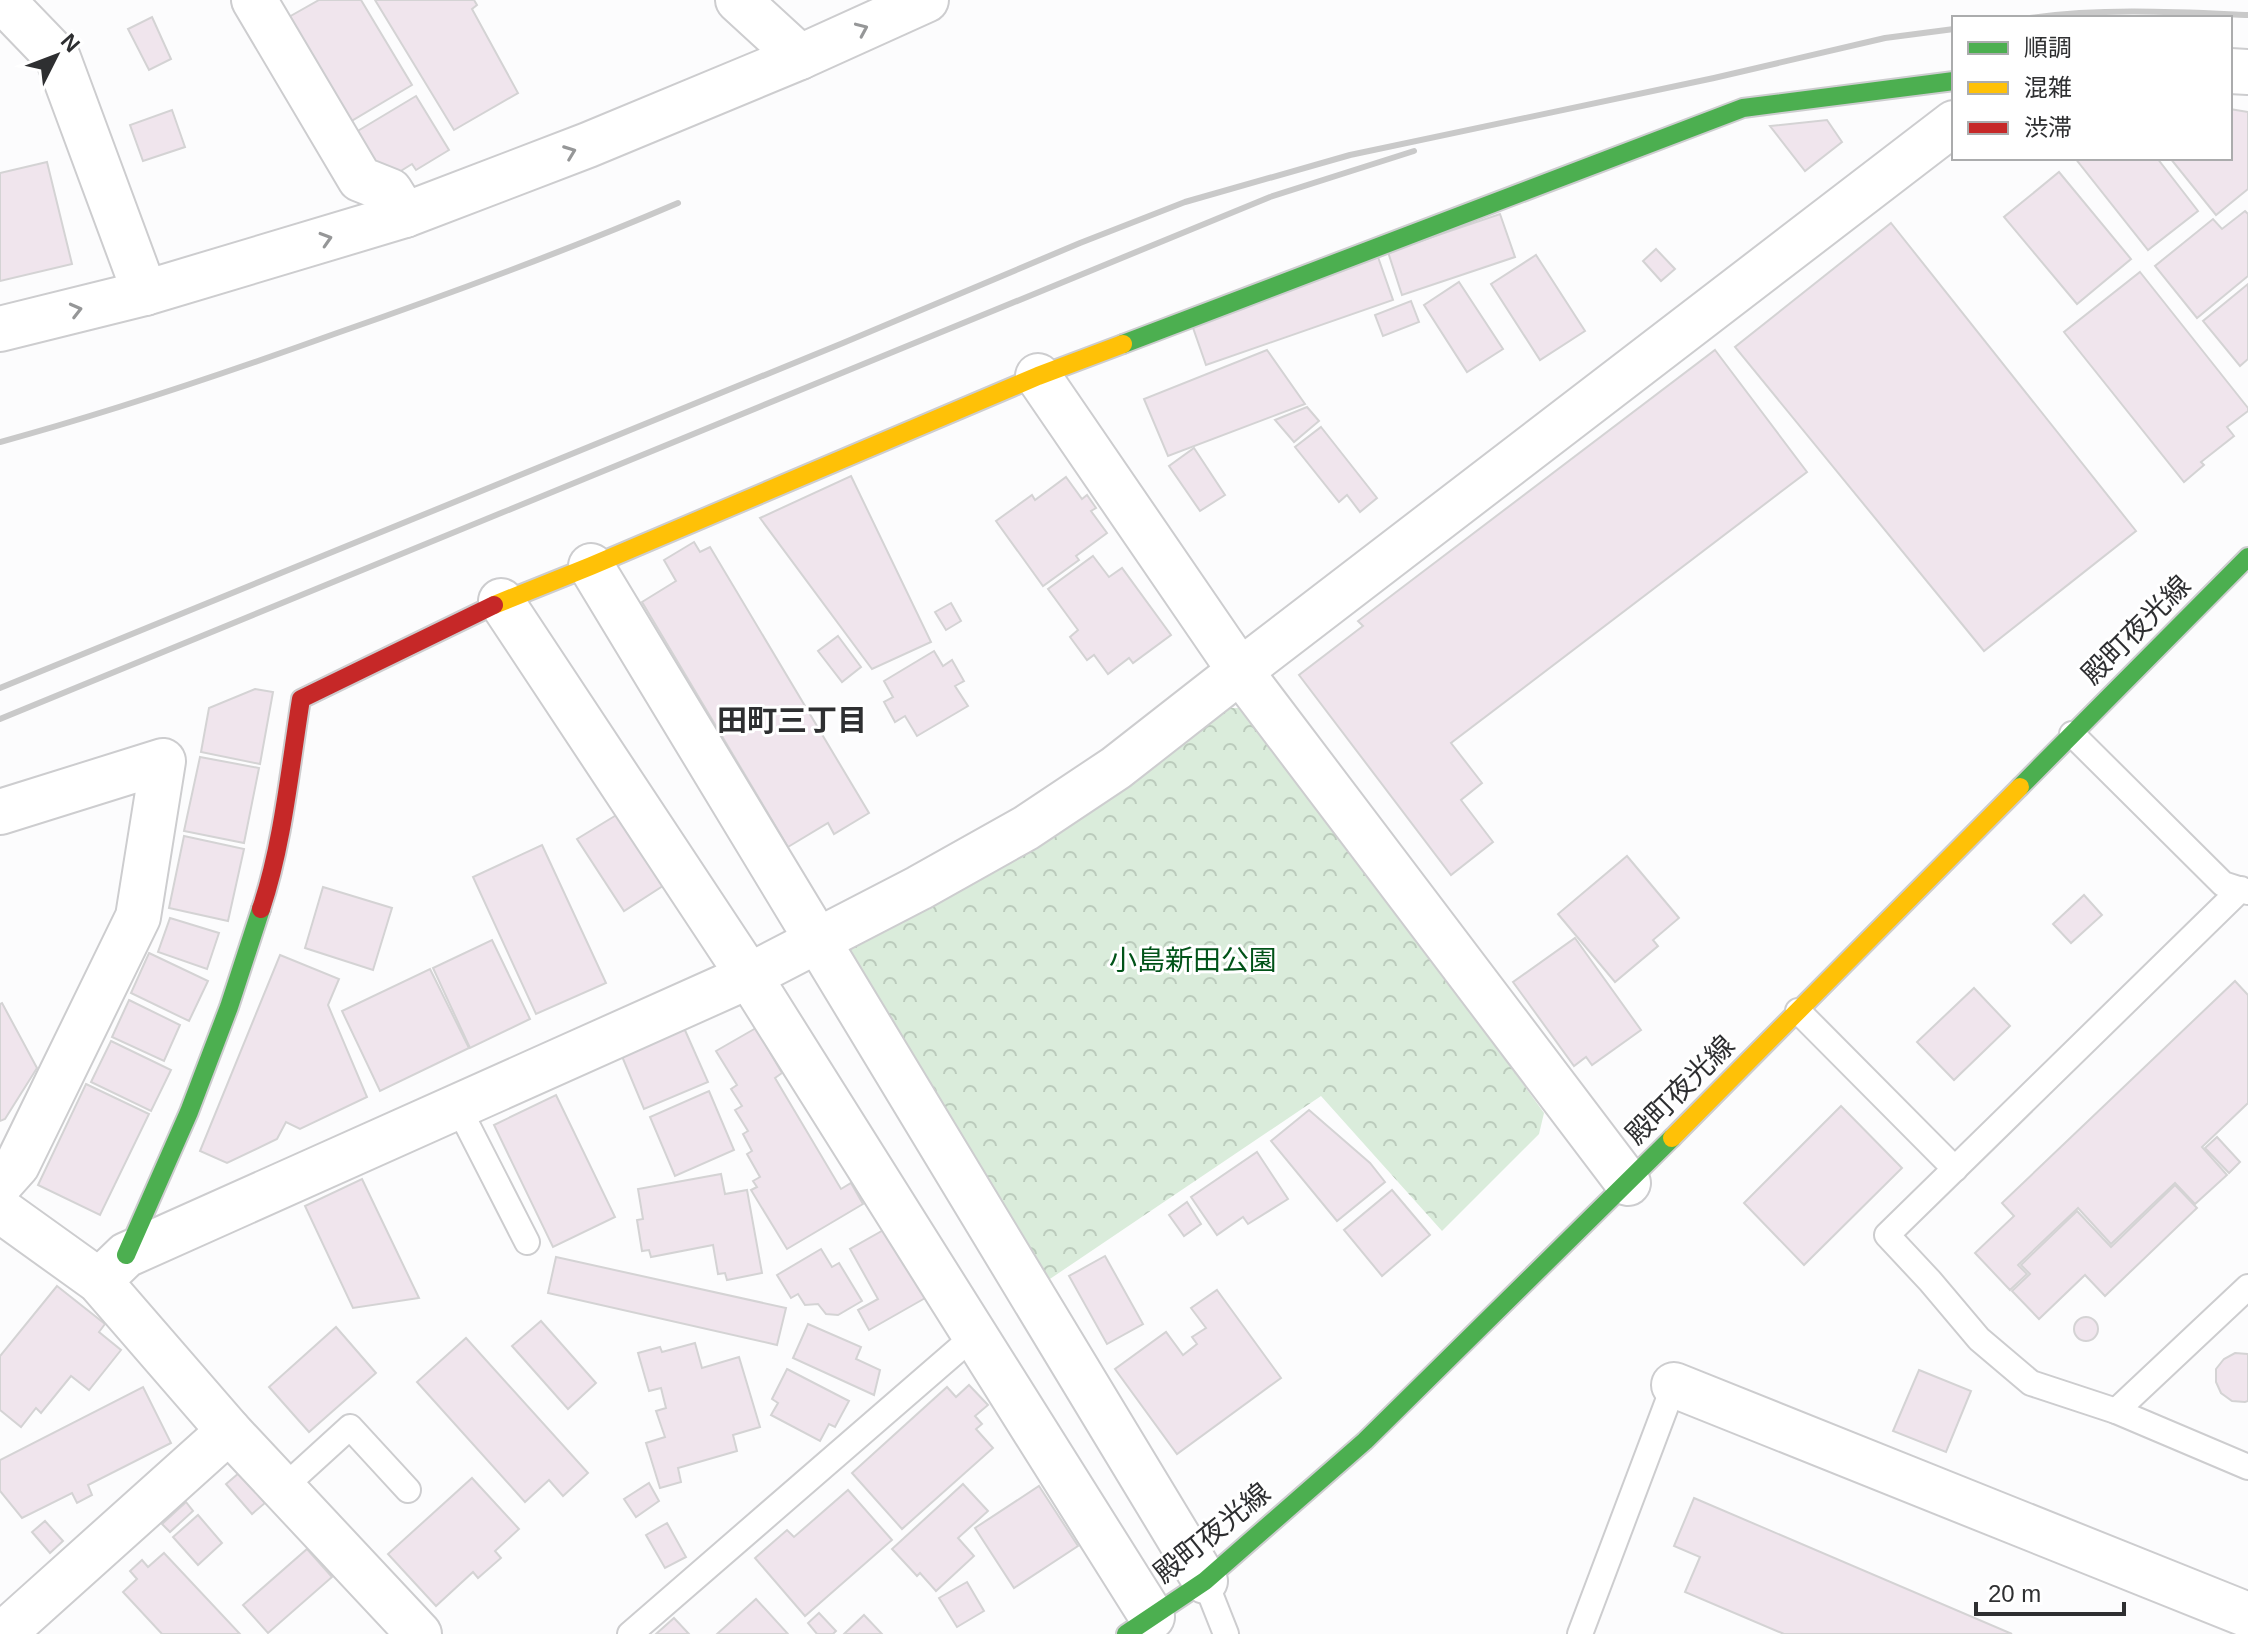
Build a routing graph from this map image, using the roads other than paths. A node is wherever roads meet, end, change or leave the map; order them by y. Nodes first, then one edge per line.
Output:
1 (2, 0) edge
2 (254, 0) edge
3 (738, 0) edge
4 (926, 0) edge
5 (800, 57) junction
6 (1952, 81) edge
7 (1952, 125) edge
8 (405, 215) junction
9 (145, 293) junction
10 (0, 329) edge
11 (1038, 376) junction
12 (2248, 557) edge
13 (591, 566) junction
14 (501, 601) junction
15 (1240, 671) junction
16 (2072, 734) junction
17 (0, 812) edge
18 (2245, 890) edge
19 (817, 941) junction
20 (749, 976) junction
21 (1798, 1011) junction
22 (458, 1107) junction
23 (1955, 1169) junction
24 (1628, 1183) junction
25 (0, 1184) edge
26 (0, 1210) edge
27 (527, 1242) dead end
28 (113, 1268) junction
29 (2248, 1287) edge
30 (975, 1335) junction
31 (1674, 1385) joint
32 (2116, 1411) junction
33 (229, 1431) junction
34 (2248, 1467) edge
35 (283, 1488) junction
36 (408, 1490) dead end
37 (1205, 1581) junction
38 (2248, 1615) edge
39 (1146, 1628) edge
40 (3, 1634) edge
41 (419, 1634) edge
42 (630, 1634) edge
43 (1226, 1634) edge
44 (1580, 1634) edge

1 - 9 street
2 - 8 street
3 - 5 street
5 -> 4 street
8 -> 5 street
6 - 11 street
7 - 15 street
9 -> 8 street
10 -> 9 street
11 - 13 street
11 - 15 street
12 - 16 street, 殿町夜光線
13 - 14 street
13 - 19 street
14 - 20 street
14 - 28 street
15 - 19 street
15 - 24 street
16 - 18 lane
16 - 21 street, 殿町夜光線
17 - 25 street
18 - 23 lane
19 - 20 street
19 - 37 street
20 - 22 street
20 - 30 street
21 - 23 lane
21 - 24 street, 殿町夜光線
22 - 27 lane
22 - 28 street
23 - 32 lane
24 - 37 street, 殿町夜光線
26 - 28 street
28 - 33 street
29 - 32 lane
30 - 39 street
30 - 42 lane
31 - 38 street
31 - 44 lane
32 - 34 lane
33 - 35 street
33 - 40 street
35 - 36 lane
35 - 41 street
37 - 39 street, 殿町夜光線
37 - 43 lane

